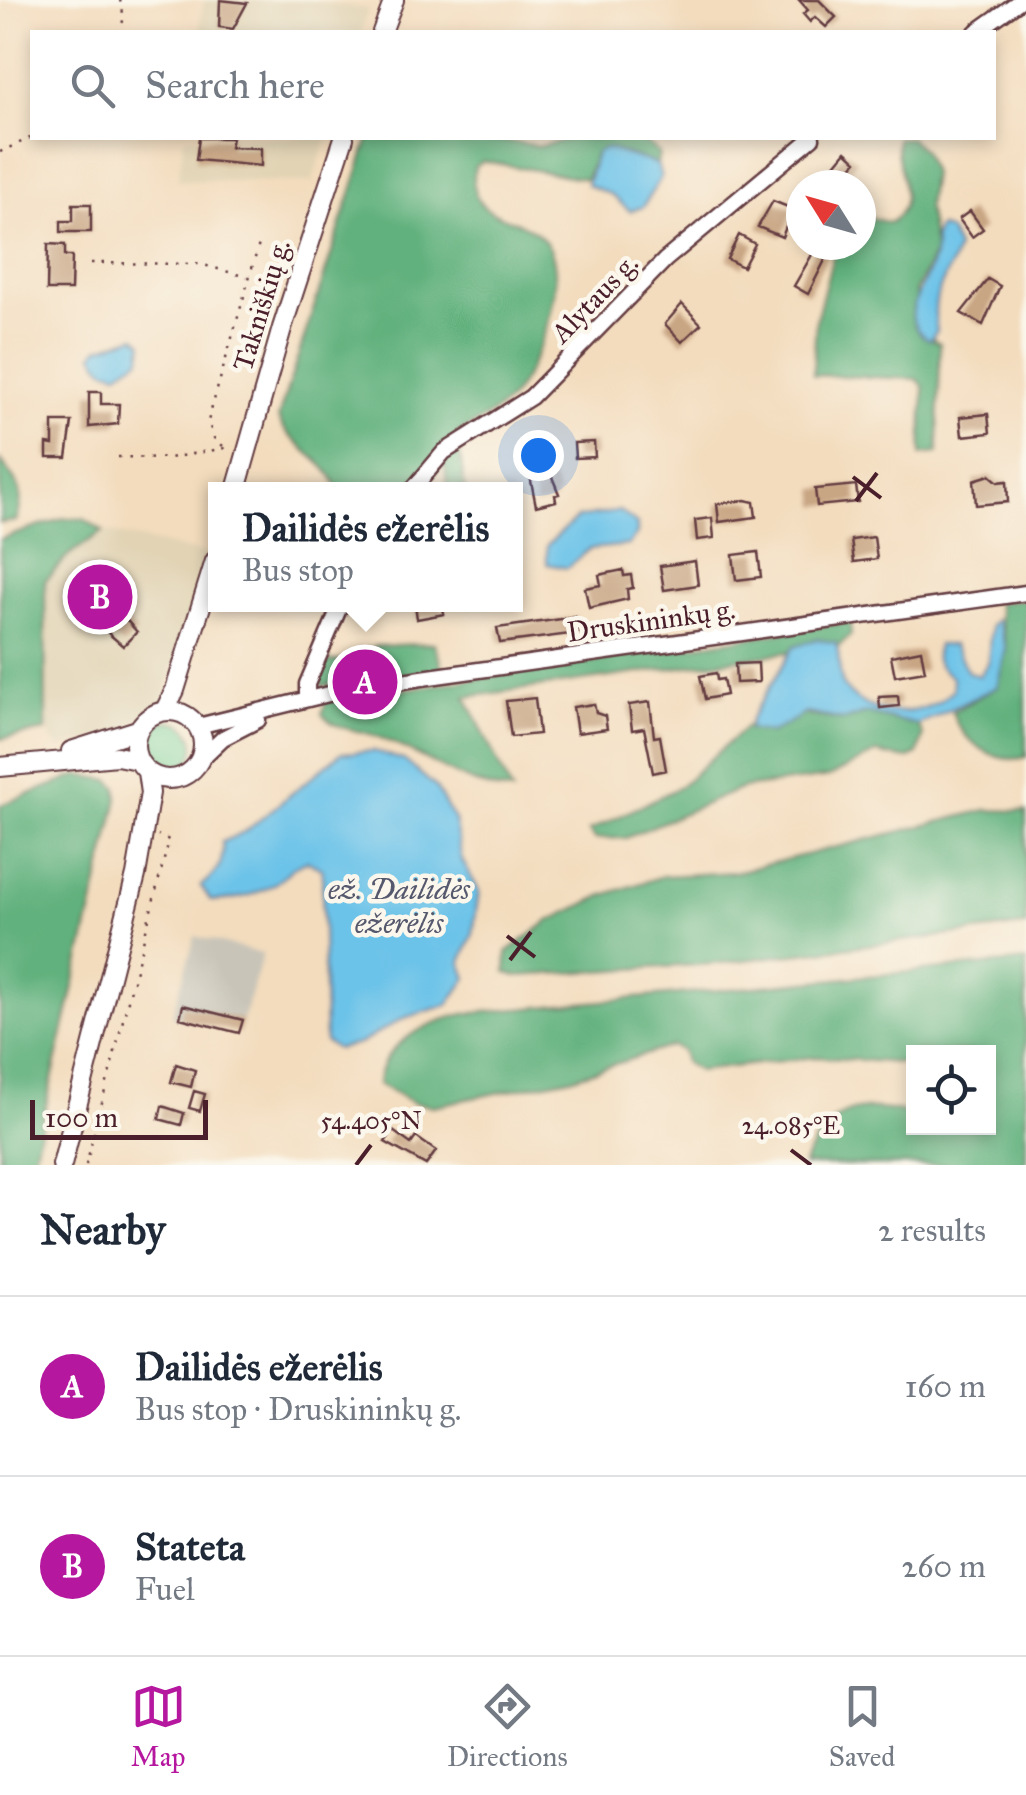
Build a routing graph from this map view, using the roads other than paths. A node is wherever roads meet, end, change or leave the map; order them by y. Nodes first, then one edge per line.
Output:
1 (394, 0) edge
2 (1020, 0) edge
3 (383, 30) edge
4 (979, 30) edge
5 (343, 140) edge
6 (810, 140) edge
7 (238, 482) edge
8 (419, 482) edge
9 (208, 584) edge
10 (1026, 593) edge
11 (208, 604) edge
12 (337, 612) edge
13 (307, 699) junction
14 (285, 706) junction
15 (164, 710) junction
16 (194, 721) junction
17 (137, 730) junction
18 (200, 760) junction
19 (26, 764) junction
20 (142, 766) junction
21 (0, 767) edge
22 (173, 779) junction
23 (136, 875) junction
24 (62, 1165) edge

1 - 3 main road
2 - 4 street
5 - 7 main road, Takniškių g.
6 - 8 street, Alytaus g.
9 - 15 main road
10 - 13 street, Druskininkų g.
11 - 16 main road
12 - 13 street
13 - 14 street, Druskininkų g.
14 - 16 street
14 - 18 street
15 - 16 main road
15 - 17 main road
16 - 18 main road
17 - 19 main road
17 - 20 main road
18 - 22 main road
19 - 20 main road
19 - 21 main road
20 - 22 main road
20 - 23 main road
22 - 23 main road
23 - 24 main road

